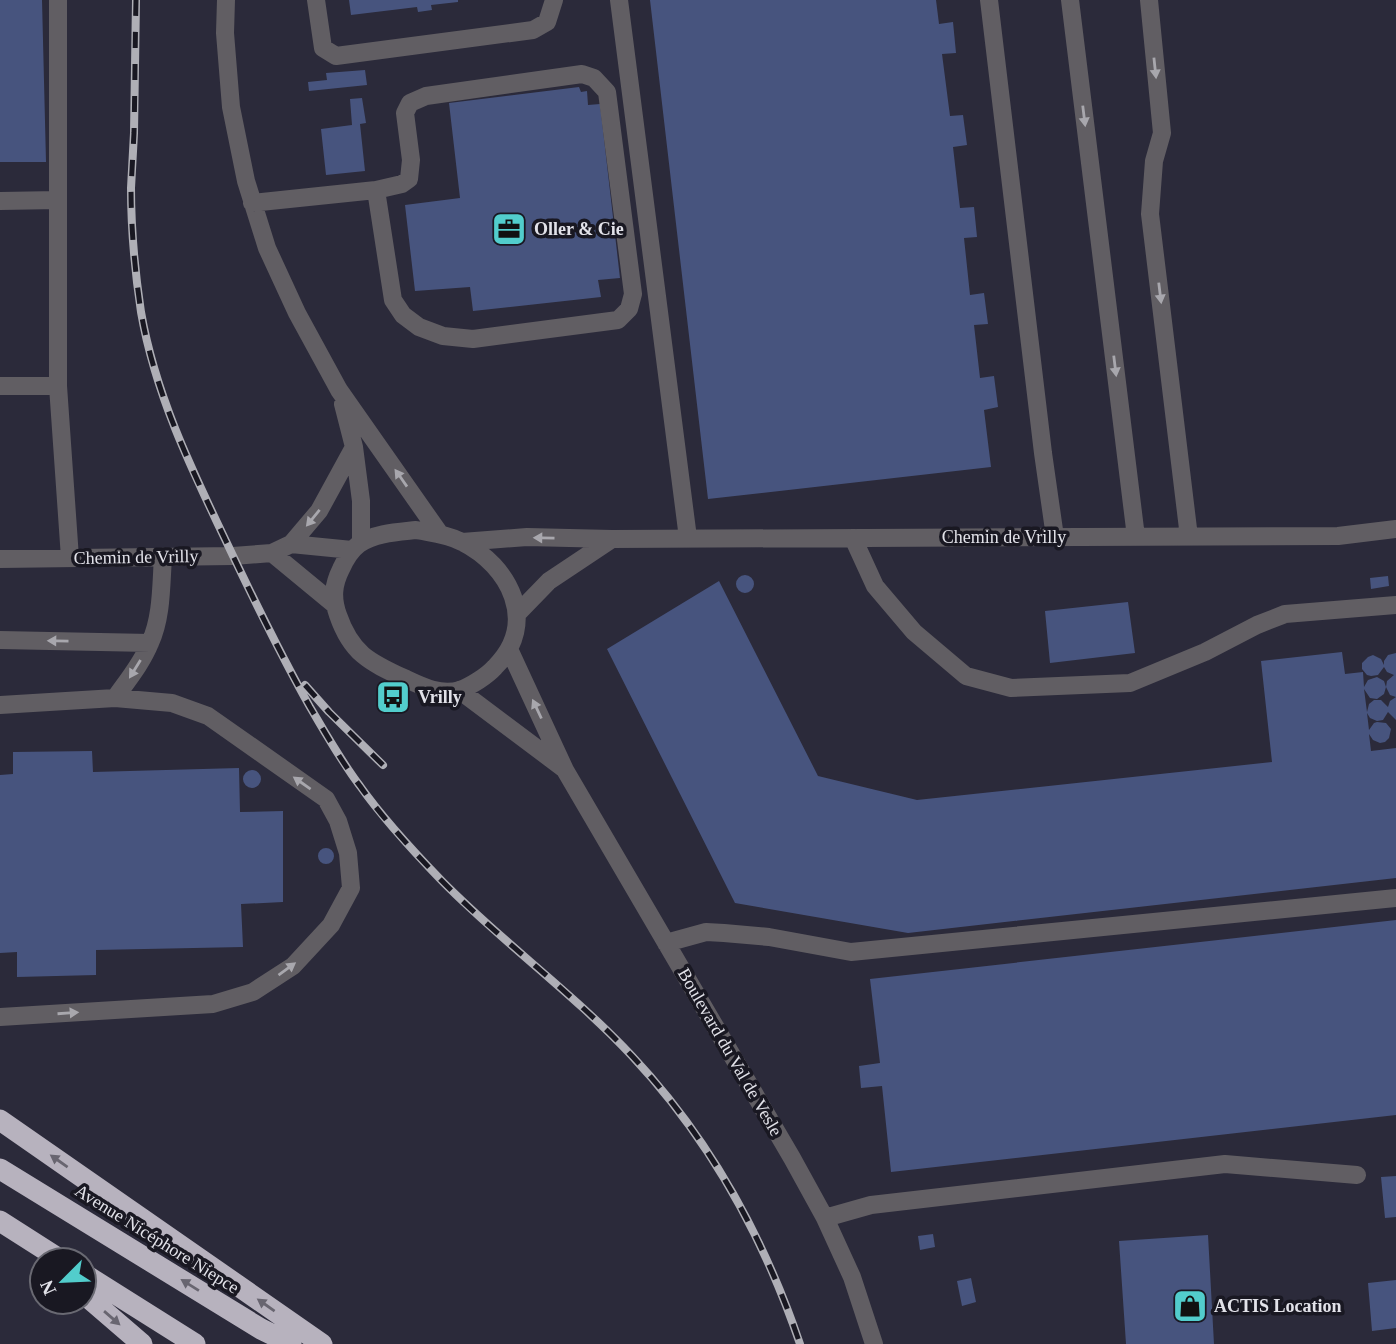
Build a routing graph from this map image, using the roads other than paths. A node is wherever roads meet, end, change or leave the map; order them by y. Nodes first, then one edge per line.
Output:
1 (58, 0) edge
2 (226, 0) edge
3 (316, 0) edge
4 (554, 0) edge
5 (619, 0) edge
6 (989, 0) edge
7 (1070, 0) edge
8 (1149, 0) edge
9 (376, 190) junction
10 (58, 200) junction
11 (0, 201) edge
12 (252, 203) junction
13 (0, 386) edge
14 (58, 386) junction
15 (339, 390) junction
16 (354, 447) junction
17 (1396, 529) edge
18 (440, 534) junction
19 (1055, 537) junction
20 (1136, 537) junction
21 (1189, 537) junction
22 (688, 538) junction
23 (853, 538) junction
24 (612, 539) junction
25 (462, 542) junction
26 (291, 544) junction
27 (356, 546) junction
28 (272, 552) junction
29 (163, 557) junction
30 (71, 558) junction
31 (0, 559) edge
32 (1396, 605) edge
33 (335, 606) junction
34 (517, 614) junction
35 (0, 640) edge
36 (150, 643) junction
37 (509, 649) junction
38 (459, 690) junction
39 (115, 698) junction
40 (0, 705) edge
41 (565, 770) junction
42 (1396, 898) edge
43 (666, 943) junction
44 (0, 1017) edge
45 (0, 1120) edge
46 (0, 1169) edge
47 (1357, 1175) dead end
48 (825, 1218) junction
49 (1, 1222) edge
50 (29, 1246) edge
51 (39, 1246) edge
52 (98, 1284) edge
53 (98, 1306) edge
54 (142, 1344) edge
55 (195, 1344) edge
56 (291, 1344) edge
57 (322, 1344) edge
58 (874, 1344) edge

1 - 10 street
2 - 12 street
3 - 4 street
5 - 22 street
6 - 19 street
7 -> 20 street
8 -> 21 street
9 - 9 street
9 - 12 street
10 - 11 street
10 - 14 street
12 - 15 street
13 - 14 street
14 - 30 street
15 - 16 street
18 -> 15 street
16 -> 26 street
16 - 27 street
17 - 21 street, Chemin de Vrilly
18 - 25 street
18 - 27 street
19 - 20 street, Chemin de Vrilly
19 - 23 street, Chemin de Vrilly
20 - 21 street, Chemin de Vrilly
22 - 23 street, Chemin de Vrilly
22 - 24 street, Chemin de Vrilly
23 - 32 street
24 -> 25 street, Chemin de Vrilly
24 - 34 street
25 - 34 street
26 - 27 street, Chemin de Vrilly
26 - 28 street, Chemin de Vrilly
27 - 33 street
28 - 29 street, Chemin de Vrilly
28 - 33 street
29 - 30 street, Chemin de Vrilly
29 - 36 street
30 - 31 street, Chemin de Vrilly
33 - 38 street
34 - 37 street
36 -> 35 street
36 -> 39 street
37 - 38 street
41 -> 37 street, Boulevard du Val de Vesle
38 - 41 street, Boulevard du Val de Vesle
39 - 40 street
44 -> 39 street
41 - 43 street, Boulevard du Val de Vesle
42 - 43 street
43 - 48 street, Boulevard du Val de Vesle
57 -> 45 highway
56 -> 46 highway, Avenue Nicéphore Niepce
47 - 48 street
48 - 58 street, Boulevard du Val de Vesle
49 - 50 highway
49 - 51 highway
52 - 55 highway
53 -> 54 highway

